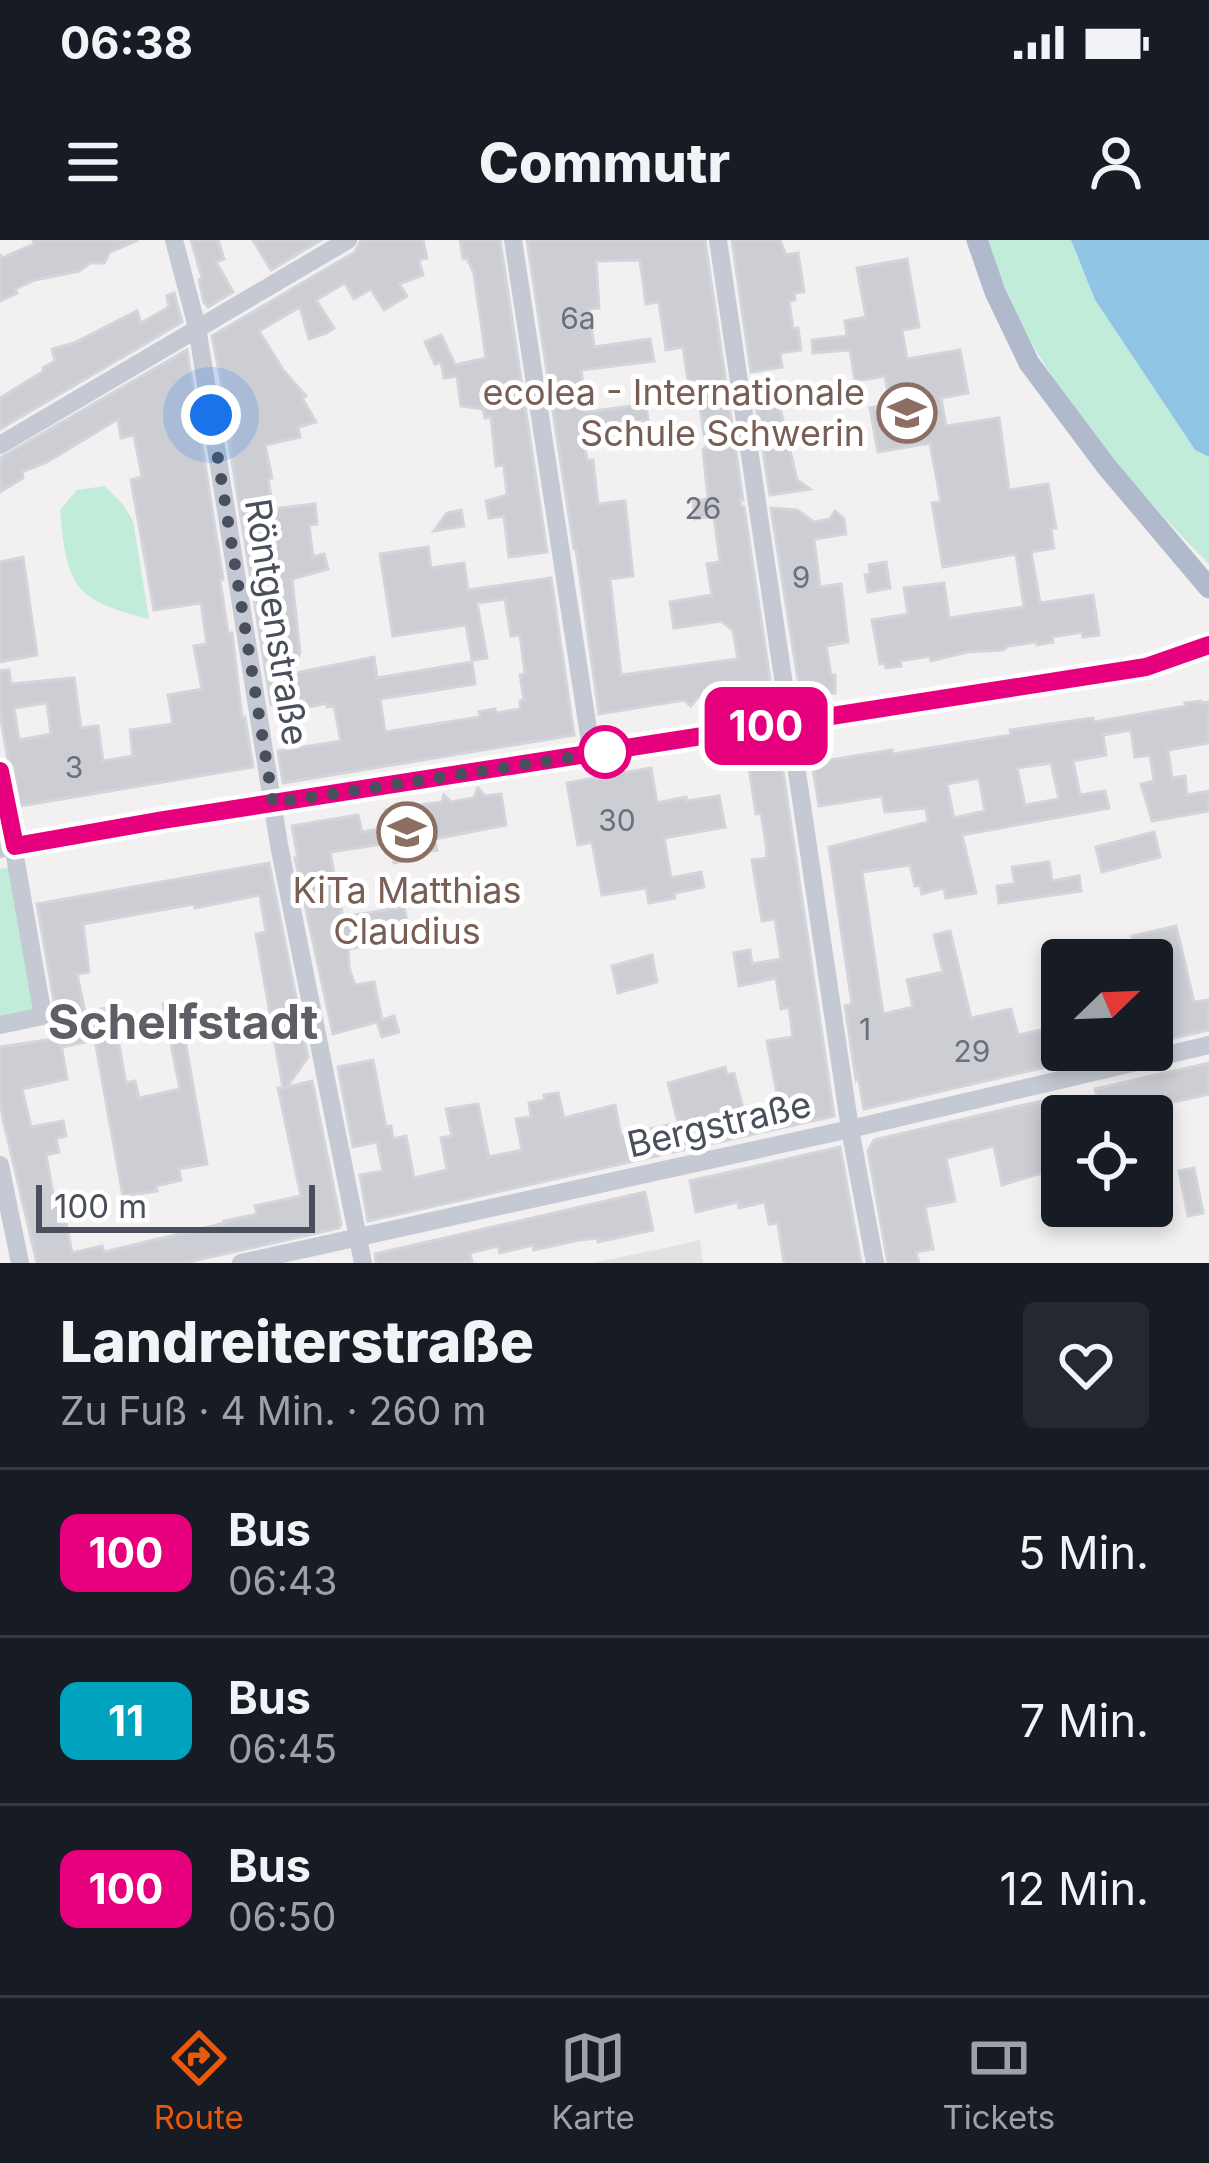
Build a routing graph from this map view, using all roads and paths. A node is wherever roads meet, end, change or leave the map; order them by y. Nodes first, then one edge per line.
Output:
1 (175, 240) edge
2 (348, 240) edge
3 (513, 240) edge
4 (718, 240) edge
5 (976, 240) edge
6 (196, 327) junction
7 (0, 445) edge
8 (1209, 588) edge
9 (1209, 645) edge
10 (790, 723) junction
11 (592, 755) junction
12 (0, 771) edge
13 (273, 803) junction
14 (8, 848) edge
15 (0, 1024) edge
16 (1209, 1045) edge
17 (850, 1129) junction
18 (0, 1165) edge
19 (358, 1236) junction
20 (20, 1263) edge
21 (241, 1263) edge
22 (363, 1263) edge
23 (875, 1263) edge

1 - 6 street, Röntgenstraße
2 - 6 street
3 - 11 street
4 - 10 street
5 - 8 main road
6 - 7 street
6 - 13 street, Röntgenstraße
9 - 10 street
10 - 11 street
10 - 17 street
11 - 13 street
12 - 14 street
13 - 14 street
13 - 19 street, Röntgenstraße
14 - 15 street
16 - 17 street, Bergstraße
17 - 19 street, Bergstraße
17 - 23 street
18 - 20 street
19 - 21 street, Bergstraße
19 - 22 street, Röntgenstraße

